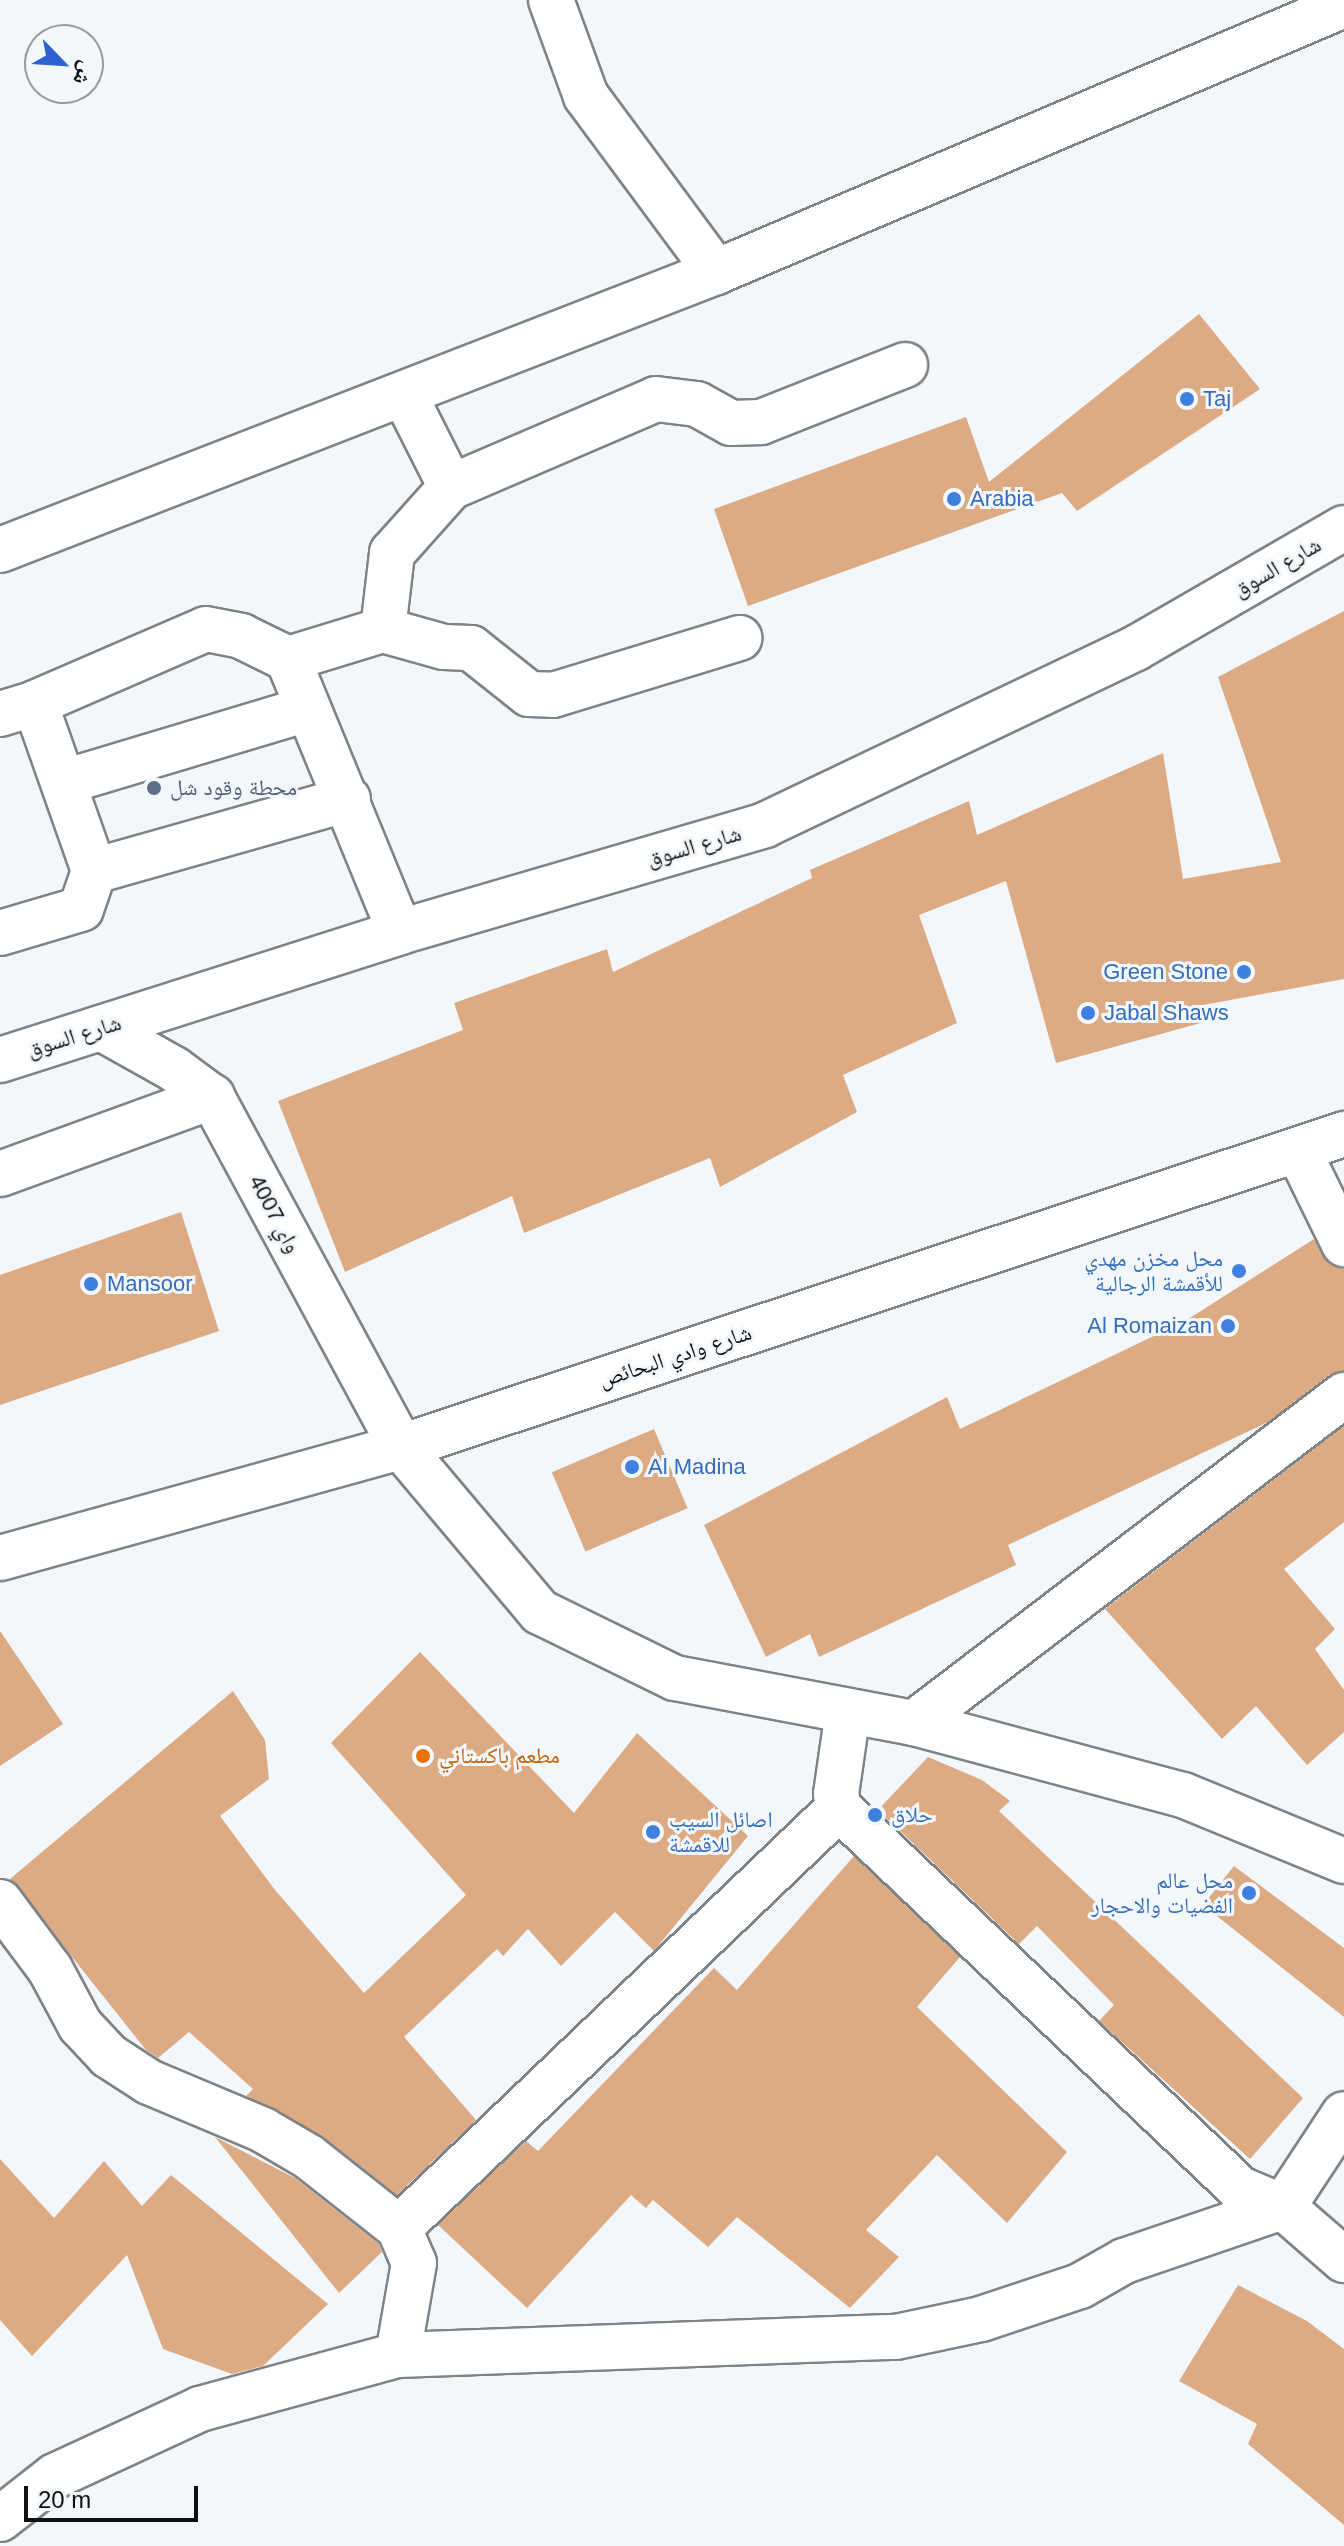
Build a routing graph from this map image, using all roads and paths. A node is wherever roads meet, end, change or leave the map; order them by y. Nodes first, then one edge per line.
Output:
1 (551, 0) edge
2 (1344, 5) edge
3 (716, 272) junction
4 (905, 365) dead end
5 (404, 394) junction
6 (451, 487) junction
7 (1344, 528) edge
8 (0, 550) edge
9 (383, 630) junction
10 (739, 638) dead end
11 (288, 659) junction
12 (17, 709) edge
13 (304, 710) junction
14 (64, 782) junction
15 (348, 799) junction
16 (94, 871) junction
17 (400, 932) junction
18 (0, 933) edge
19 (101, 1028) junction
20 (0, 1060) edge
21 (212, 1097) junction
22 (1344, 1134) edge
23 (1298, 1150) junction
24 (0, 1174) edge
25 (1344, 1244) edge
26 (1344, 1395) edge
27 (401, 1447) junction
28 (0, 1558) edge
29 (848, 1711) junction
30 (914, 1723) junction
31 (839, 1808) junction
32 (1344, 1861) edge
33 (0, 1902) edge
34 (1344, 2114) edge
35 (1283, 2207) junction
36 (399, 2228) junction
37 (1344, 2260) edge
38 (398, 2355) junction
39 (0, 2519) edge

1 - 3 street
2 - 3 street
3 - 5 street
4 - 6 street
5 - 6 street
5 - 8 street
6 - 9 street
7 - 17 street, شارع السوق
9 - 10 street
9 - 11 street
11 - 12 street
11 - 13 street
12 - 14 street
13 - 14 street
13 - 15 street
14 - 16 street
15 - 16 street
15 - 17 street
16 - 18 street
17 - 19 street, شارع السوق
19 - 20 street, شارع السوق
19 - 21 street, واي 4007
21 - 24 street
21 - 27 street, واي 4007
22 - 23 street, شارع وادي البحائص
23 - 25 street
23 - 27 street, شارع وادي البحائص
26 - 30 street
27 - 28 street, شارع وادي البحائص
27 - 29 street, واي 4007
29 - 30 street, واي 4007
29 - 31 street
30 - 32 street, واي 4007
31 - 35 street
31 - 36 street
33 - 36 street
34 - 35 street
35 - 37 street
35 - 38 street
36 - 38 street
38 - 39 street

